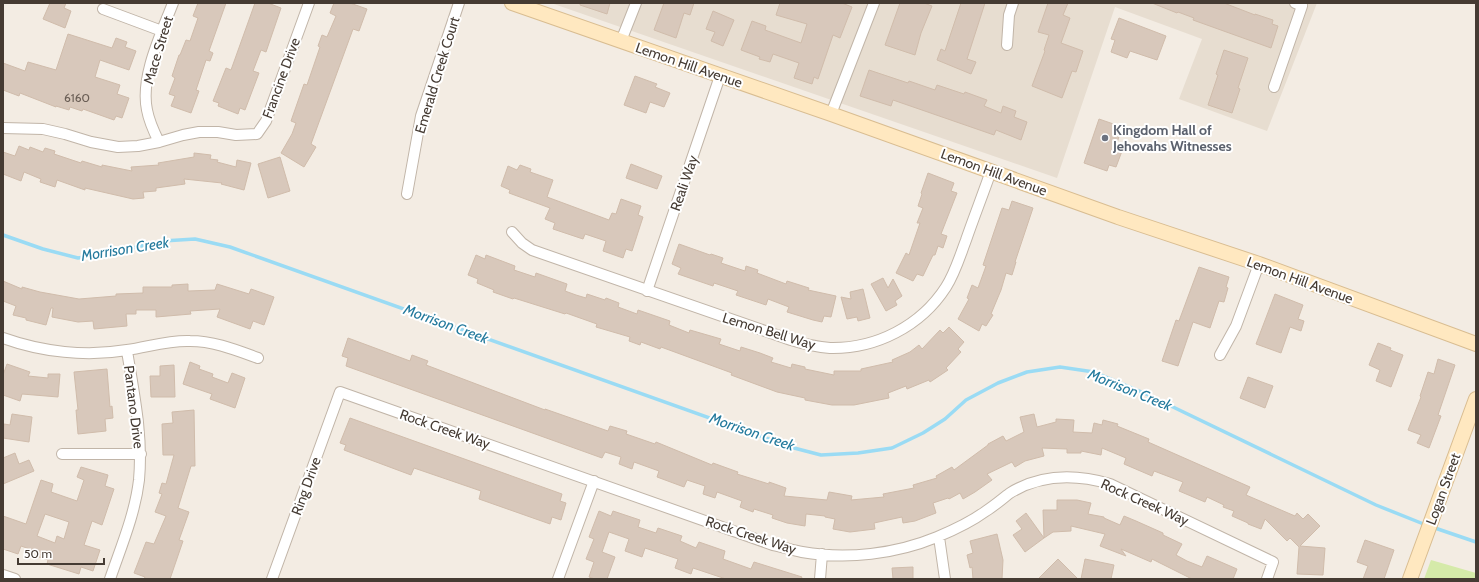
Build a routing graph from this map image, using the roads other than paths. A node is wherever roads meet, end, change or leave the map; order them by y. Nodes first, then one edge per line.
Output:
1 (172, 3) edge
2 (309, 3) edge
3 (459, 3) edge
4 (512, 3) edge
5 (636, 3) edge
6 (874, 3) edge
7 (1013, 3) edge
8 (1299, 4) edge
9 (103, 9) dead end
10 (162, 31) junction
11 (621, 41) junction
12 (1007, 45) dead end
13 (720, 76) junction
14 (1274, 87) dead end
15 (831, 114) junction
16 (3, 128) edge
17 (158, 142) junction
18 (991, 171) junction
19 (408, 194) dead end
20 (512, 232) dead end
21 (1259, 264) junction
22 (648, 291) junction
23 (3, 338) edge
24 (1476, 344) edge
25 (126, 350) junction
26 (1220, 355) dead end
27 (258, 358) dead end
28 (340, 392) joint
29 (1476, 399) edge
30 (62, 454) dead end
31 (141, 454) junction
32 (594, 481) junction
33 (939, 537) junction
34 (822, 554) junction
35 (3, 575) edge
36 (15, 579) edge
37 (110, 579) edge
38 (272, 579) edge
39 (558, 579) edge
40 (820, 579) edge
41 (945, 579) edge
42 (1267, 579) edge
43 (1410, 579) edge

1 - 10 street, Mace Street
2 - 17 street, Francine Drive
3 - 19 street, Emerald Creek Court
4 - 11 street, Lemon Hill Avenue
5 - 11 street
6 - 15 street
7 - 12 street
8 - 14 street
9 - 10 street
10 - 17 street, Mace Street
11 - 13 street, Lemon Hill Avenue
13 - 15 street, Lemon Hill Avenue
13 - 22 street, Reali Way
15 - 18 street, Lemon Hill Avenue
16 - 17 street, Francine Drive
18 - 21 street, Lemon Hill Avenue
18 - 22 street, Lemon Bell Way
20 - 22 street, Lemon Bell Way
21 - 24 street, Lemon Hill Avenue
21 - 26 street
23 - 25 street
25 - 27 street
25 - 31 street, Pantano Drive
28 - 32 street, Rock Creek Way
28 - 38 street, Ring Drive
29 - 43 street, Logan Street
30 - 31 street
31 - 37 street, Pantano Drive
32 - 34 street, Rock Creek Way
32 - 39 street
33 - 34 street, Rock Creek Way
33 - 41 street
33 - 42 street, Rock Creek Way
34 - 40 street
35 - 36 street

